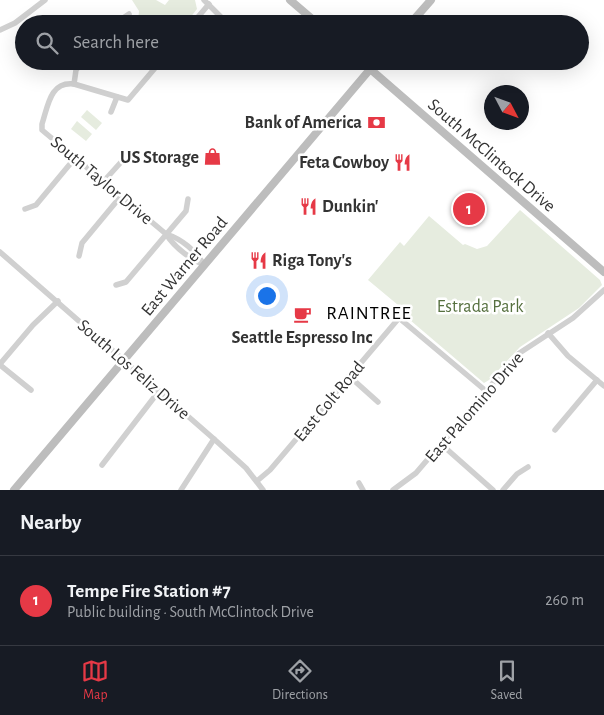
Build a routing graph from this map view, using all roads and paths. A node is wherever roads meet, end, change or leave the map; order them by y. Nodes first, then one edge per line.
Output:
1 (45, 0) edge
2 (290, 0) edge
3 (431, 0) edge
4 (206, 2) edge
5 (25, 15) edge
6 (198, 15) edge
7 (219, 15) edge
8 (308, 15) edge
9 (418, 15) edge
10 (15, 22) edge
11 (0, 30) edge
12 (76, 70) edge
13 (153, 70) edge
14 (369, 70) edge
15 (371, 70) edge
16 (74, 84) junction
17 (117, 97) junction
18 (111, 112) dead end
19 (134, 155) dead end
20 (75, 158) junction
21 (104, 181) junction
22 (121, 196) junction
23 (188, 200) dead end
24 (25, 209) dead end
25 (166, 234) junction
26 (0, 252) edge
27 (79, 256) dead end
28 (204, 265) junction
29 (604, 272) edge
30 (116, 284) dead end
31 (604, 290) edge
32 (58, 301) junction
33 (548, 333) junction
34 (123, 360) junction
35 (0, 364) edge
36 (349, 376) junction
37 (597, 380) junction
38 (604, 386) edge
39 (31, 390) dead end
40 (159, 391) junction
41 (486, 391) junction
42 (378, 402) dead end
43 (556, 430) dead end
44 (214, 439) junction
45 (441, 444) junction
46 (102, 465) dead end
47 (528, 467) dead end
48 (257, 481) junction
49 (359, 483) dead end
50 (17, 489) edge
51 (181, 490) edge
52 (263, 490) edge
53 (363, 490) edge
54 (393, 490) edge
55 (493, 490) edge
56 (503, 490) edge

1 - 5 street
2 - 8 main road
3 - 9 main road
4 - 6 street
4 - 7 street
10 - 11 street
12 - 16 street
13 - 17 street
14 - 28 main road, East Warner Road
15 - 29 main road, South McClintock Drive
16 - 17 street
16 - 20 street, South Taylor Drive
17 - 18 street
19 - 21 street
20 - 21 street, South Taylor Drive
20 - 24 street
21 - 22 street, South Taylor Drive
22 - 25 street, South Taylor Drive
22 - 27 street
23 - 25 street
25 - 28 street, South Taylor Drive
25 - 30 street
26 - 32 street, South Los Feliz Drive
28 - 34 main road, East Warner Road
31 - 33 street, East Palomino Drive
32 - 34 street, South Los Feliz Drive
32 - 35 street
33 - 37 street
33 - 41 street, East Palomino Drive
34 - 40 street, South Los Feliz Drive
34 - 50 main road, East Warner Road
35 - 39 street
36 - 41 street, East Colt Road
36 - 42 street
36 - 48 street, East Colt Road
37 - 38 street
37 - 43 street
40 - 44 street, South Los Feliz Drive
40 - 46 street
41 - 45 street, East Palomino Drive
44 - 48 street, South Los Feliz Drive
44 - 51 street
45 - 54 street, East Palomino Drive
45 - 55 street
47 - 56 street
48 - 52 street, South Los Feliz Drive
49 - 53 street

